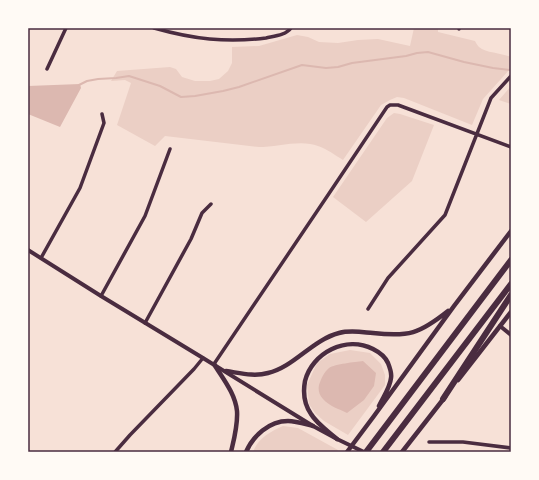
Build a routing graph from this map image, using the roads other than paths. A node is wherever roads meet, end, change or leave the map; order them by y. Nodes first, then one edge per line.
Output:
1 (66, 28) edge
2 (154, 28) edge
3 (291, 28) edge
4 (46, 69) dead end
5 (511, 76) edge
6 (102, 114) dead end
7 (477, 134) junction
8 (511, 147) edge
9 (170, 149) dead end
10 (211, 204) dead end
11 (511, 231) edge
12 (28, 250) edge
13 (41, 258) junction
14 (511, 260) edge
15 (511, 284) edge
16 (511, 295) edge
17 (101, 296) junction
18 (454, 306) junction
19 (368, 309) dead end
20 (511, 312) edge
21 (145, 323) junction
22 (500, 326) junction
23 (511, 335) edge
24 (203, 358) junction
25 (214, 364) junction
26 (226, 372) junction
27 (443, 399) junction
28 (374, 416) junction
29 (313, 426) junction
30 (337, 439) junction
31 (428, 442) dead end
32 (511, 448) edge
33 (115, 452) edge
34 (232, 452) edge
35 (246, 452) edge
36 (347, 452) edge
37 (365, 452) edge
38 (383, 452) edge
39 (402, 452) edge

1 - 4 street
2 - 3 street
5 - 7 street
6 - 13 street
7 - 8 street
7 - 19 street
7 - 25 street
9 - 17 street
10 - 21 street
11 - 18 main road
12 - 13 street
13 - 17 street
14 - 37 highway
15 - 38 highway
16 - 27 highway
17 - 21 street
18 - 26 main road
18 - 28 main road
20 - 22 main road
21 - 24 street
22 - 23 street
22 - 27 main road
24 - 25 street
24 - 33 street
25 - 26 street
25 - 34 main road
26 - 29 street
27 - 39 main road
28 - 30 main road
28 - 36 main road
29 - 30 street
29 - 35 main road
30 - 37 street
31 - 32 street

